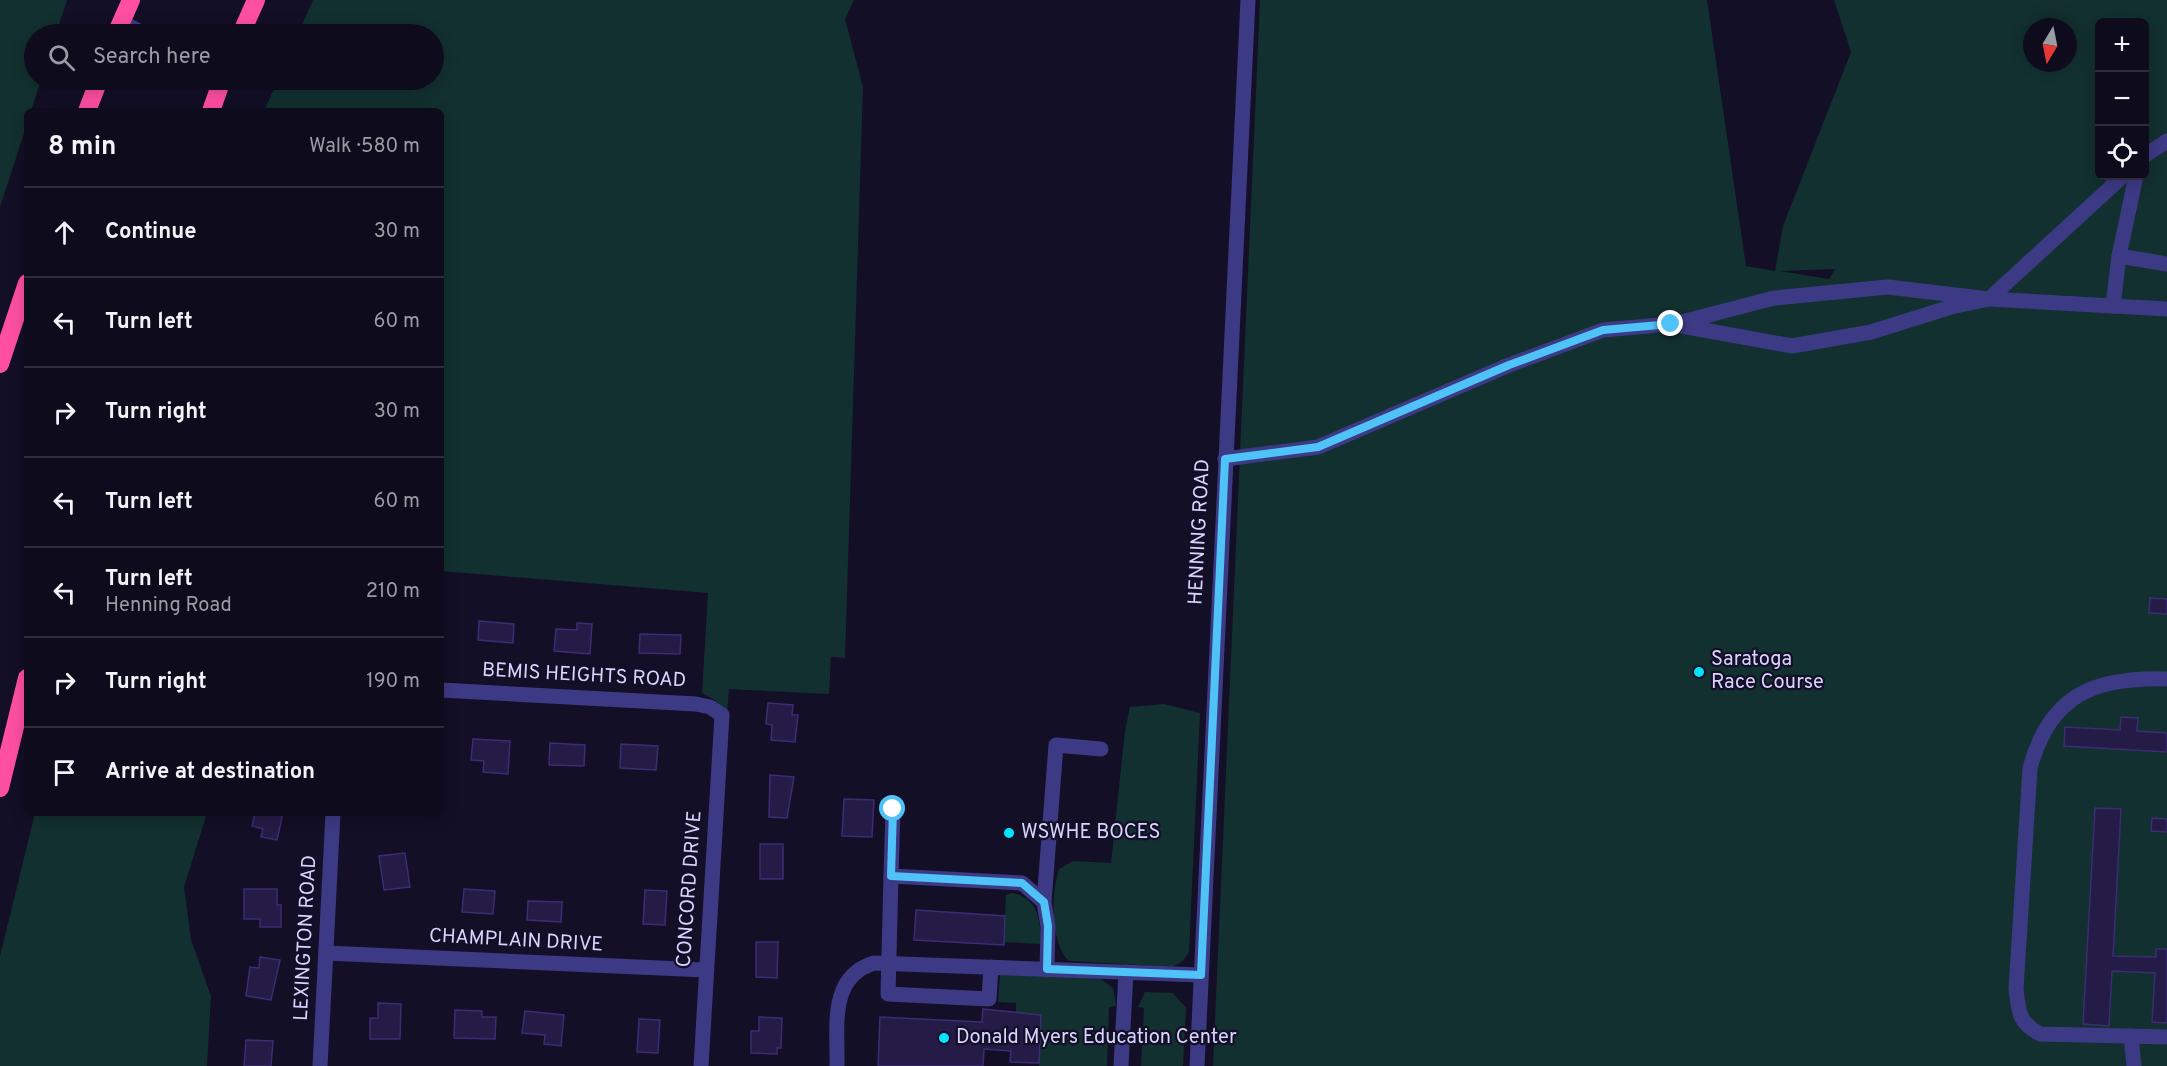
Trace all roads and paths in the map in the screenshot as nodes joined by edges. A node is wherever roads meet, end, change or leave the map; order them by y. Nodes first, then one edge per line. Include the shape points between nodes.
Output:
1 (131, 0) edge
2 (256, 0) edge
3 (1248, 0) edge
4 (121, 24) edge
5 (245, 24) edge
6 (95, 90) edge
7 (218, 90) edge
8 (88, 108) edge
9 (211, 108) edge
10 (2167, 141) edge
11 (2149, 153) edge
12 (2119, 180) edge
13 (2135, 180) edge
14 (2119, 256) junction
15 (2167, 264) edge
16 (24, 292) edge
17 (1989, 299) junction
18 (2113, 306) junction
19 (2167, 309) edge
20 (1671, 324) junction
21 (0, 364) edge
22 (1225, 459) junction
23 (2167, 679) edge
24 (24, 690) edge
25 (444, 690) edge
26 (722, 715) joint
27 (1101, 749) dead end
28 (0, 788) edge
29 (893, 809) dead end
30 (333, 816) edge
31 (891, 876) junction
32 (1044, 902) junction
33 (326, 953) junction
34 (889, 963) junction
35 (991, 967) junction
36 (1047, 969) junction
37 (705, 970) junction
38 (1126, 972) junction
39 (1201, 975) junction
40 (2131, 1036) junction
41 (2167, 1037) edge
42 (320, 1066) edge
43 (701, 1066) edge
44 (837, 1066) edge
45 (1121, 1066) edge
46 (1197, 1066) edge
47 (2134, 1066) edge

1 - 4 highway
2 - 5 highway
3 - 22 street, HENNING ROAD
6 - 8 highway
7 - 9 highway
10 - 11 street
12 - 17 street
13 - 14 street
14 - 15 street
14 - 18 street
16 - 21 highway
17 - 18 street
17 - 20 street via 1888,287 1774,298
17 - 20 street via 1871,332 1792,346
18 - 19 street
20 - 22 street via 1603,330 1509,365 1318,447
22 - 39 street, HENNING ROAD
23 - 40 street via 2110,682 2083,692 2052,716 2038,738 2030,768 2016,989 2019,1013 2025,1026 2040,1034
24 - 28 highway
25 - 26 street, BEMIS HEIGHTS ROAD via 696,704
26 - 37 street, CONCORD DRIVE
27 - 32 street via 1056,746
29 - 31 street
30 - 33 street, LEXINGTON ROAD
31 - 32 street via 1022,883
31 - 34 street
32 - 36 street
33 - 37 street, CHAMPLAIN DRIVE
33 - 42 street, LEXINGTON ROAD
34 - 35 street
34 - 35 street via 888,994 989,999
34 - 44 street via 865,966 844,985 839,1002
35 - 36 street
36 - 38 street
37 - 43 street, CONCORD DRIVE
38 - 39 street
38 - 45 street
39 - 46 street, HENNING ROAD
40 - 41 street
40 - 47 street

